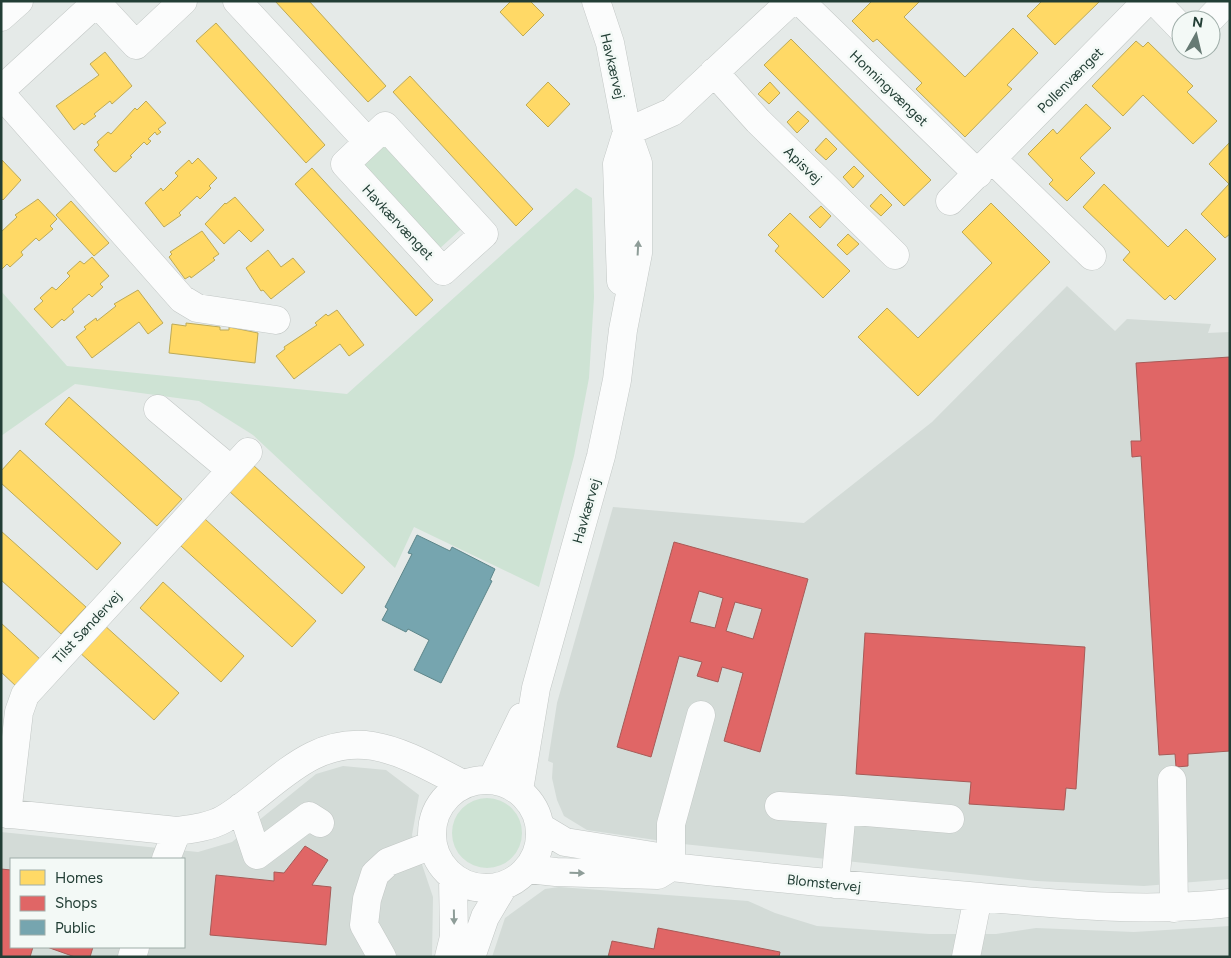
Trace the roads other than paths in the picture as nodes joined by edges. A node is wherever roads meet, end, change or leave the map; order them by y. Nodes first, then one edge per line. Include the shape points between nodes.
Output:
1 (19, 1) edge
2 (183, 1) edge
3 (237, 1) edge
4 (596, 1) edge
5 (791, 1) edge
6 (800, 1) edge
7 (1147, 1) edge
8 (1155, 1) edge
9 (1228, 1) edge
10 (98, 2) edge
11 (1219, 10) edge
12 (1, 17) edge
13 (1171, 18) edge
14 (714, 72) junction
15 (1, 92) edge
16 (627, 132) junction
17 (368, 142) junction
18 (985, 166) junction
19 (950, 201) dead end
20 (895, 255) dead end
21 (1092, 256) dead end
22 (276, 320) dead end
23 (158, 410) dead end
24 (536, 688) junction
25 (701, 715) dead end
26 (404, 756) junction
27 (492, 779) junction
28 (1172, 780) dead end
29 (464, 784) junction
30 (519, 790) junction
31 (441, 802) junction
32 (779, 806) dead end
33 (241, 807) junction
34 (842, 810) junction
35 (4, 814) edge
36 (950, 819) dead end
37 (320, 823) dead end
38 (540, 828) junction
39 (176, 831) junction
40 (432, 844) junction
41 (166, 858) edge
42 (671, 867) junction
43 (528, 869) junction
44 (453, 877) junction
45 (835, 884) junction
46 (504, 885) junction
47 (978, 897) junction
48 (1230, 903) edge
49 (1174, 908) junction
50 (382, 957) edge
51 (449, 957) edge
52 (472, 957) edge
53 (966, 957) edge

1 - 12 street
2 - 10 street via 136,45
3 - 17 street
4 - 16 street, Havkærvej via 610,43
5 - 14 street
6 - 18 street, Honningvænget
7 - 18 street, Pollenvænget
8 - 13 street
9 - 11 street
10 - 15 street
14 - 16 street via 672,112
14 - 20 street, Apisvej via 758,121
15 - 22 street via 182,299 197,308
16 - 24 street, Havkærvej via 638,163 638,253 601,456
17 - 17 street, Havkærvænget via 386,126 484,234 443,271 345,164
18 - 19 street, Pollenvænget
18 - 21 street
23 - 35 street, Tilst Søndervej via 239,461 25,695
24 - 27 street, Havkærvej
24 - 30 street, Havkærvej
25 - 42 street via 671,824
26 - 29 street, Tilst Søndervej
26 - 31 street
26 - 33 street, Tilst Søndervej via 373,746 328,749 290,768
27 - 29 street
27 - 30 street
28 - 49 street
29 - 31 street
30 - 38 street via 533,807
31 - 40 street via 434,815
32 - 34 street
33 - 37 street via 257,855 309,816
33 - 39 street, Tilst Søndervej via 210,825
34 - 36 street
34 - 45 street
35 - 39 street, Tilst Søndervej
38 - 42 street, Blomstervej via 565,842 659,857
38 - 43 street via 536,856
39 - 41 street
40 - 44 street via 444,868
40 - 50 street via 388,862 374,874 364,926
43 -> 42 street, Blomstervej via 658,875
42 - 45 street, Blomstervej
43 - 46 street
44 - 46 street via 478,888
44 -> 51 street via 454,937
45 - 47 street, Blomstervej
46 - 52 street via 485,917
47 - 49 street, Blomstervej via 1046,904
47 - 53 street
48 - 49 street, Blomstervej

